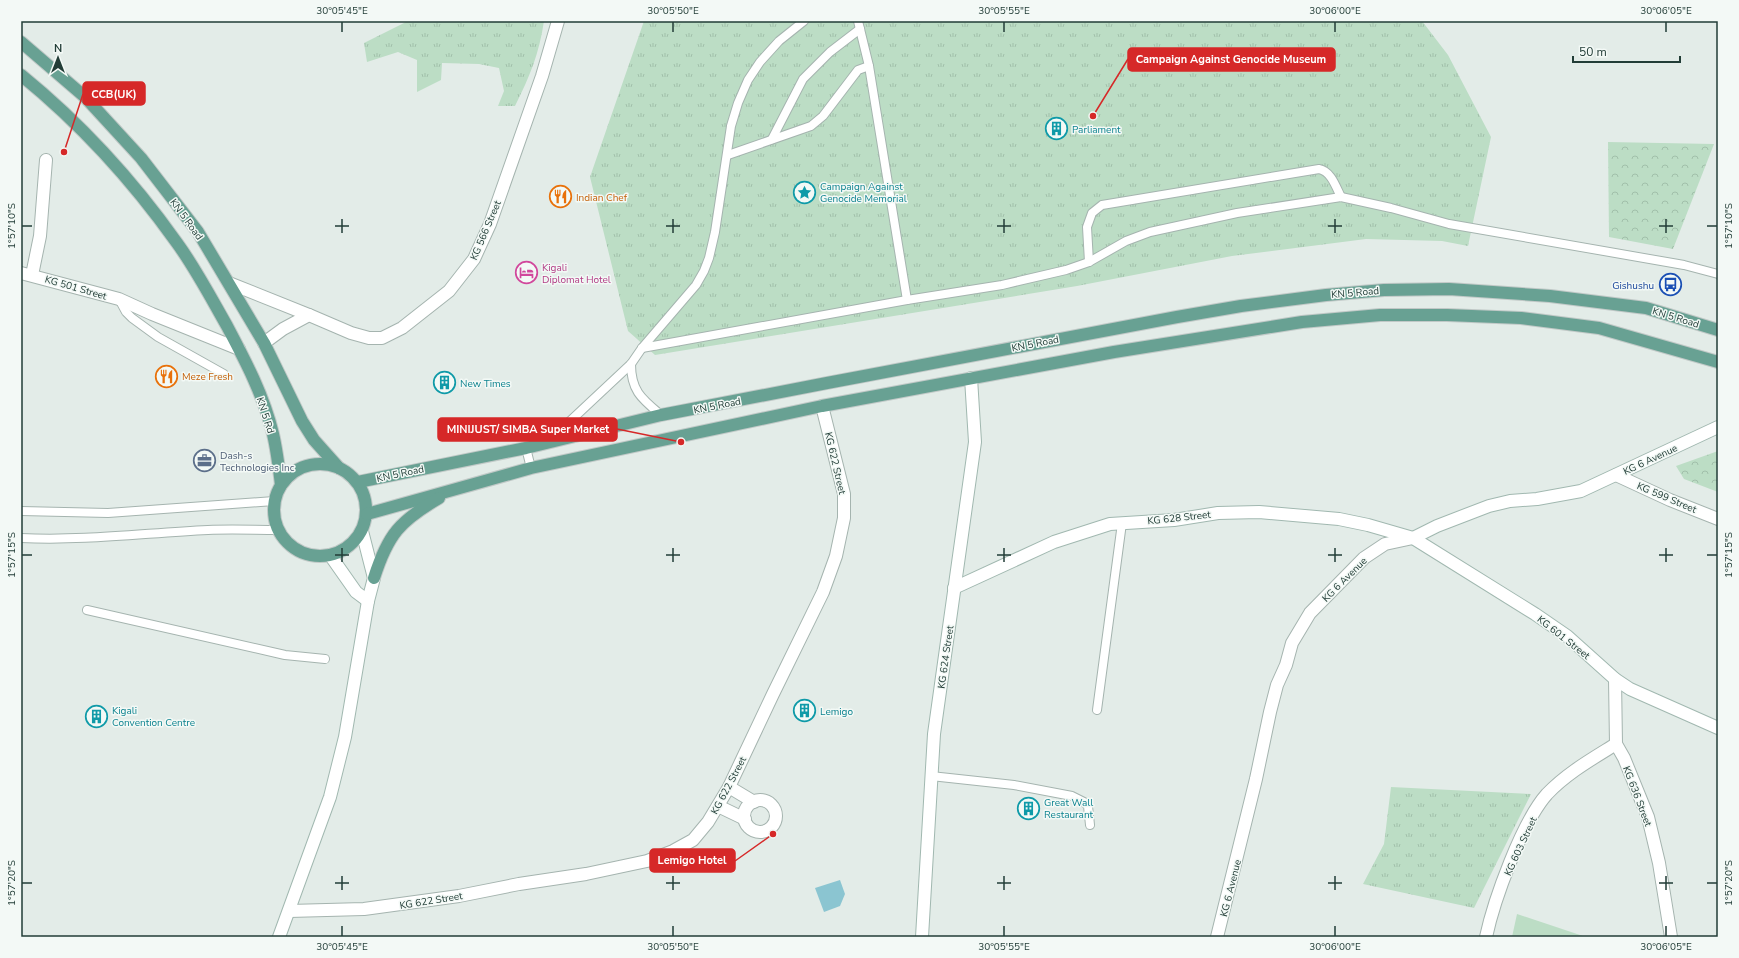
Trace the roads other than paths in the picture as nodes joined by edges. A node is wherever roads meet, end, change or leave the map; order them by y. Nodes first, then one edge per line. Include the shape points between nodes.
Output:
1 (558, 21) edge
2 (804, 21) edge
3 (859, 25) edge
4 (21, 42) edge
5 (869, 66) junction
6 (21, 75) edge
7 (772, 139) junction
8 (728, 155) junction
9 (46, 160) dead end
10 (1341, 198) junction
11 (1089, 262) junction
12 (27, 274) edge
13 (1718, 274) edge
14 (229, 283) junction
15 (119, 299) junction
16 (907, 300) junction
17 (309, 315) junction
18 (1718, 330) edge
19 (264, 343) junction
20 (642, 348) junction
21 (240, 349) junction
22 (1718, 362) edge
23 (631, 364) junction
24 (224, 374) dead end
25 (971, 378) junction
26 (822, 406) junction
27 (662, 415) junction
28 (1718, 427) edge
29 (552, 441) junction
30 (526, 448) junction
31 (339, 468) junction
32 (531, 468) junction
33 (1616, 475) junction
34 (358, 482) junction
35 (281, 485) junction
36 (454, 489) junction
37 (274, 501) junction
38 (21, 511) edge
39 (367, 514) junction
40 (1718, 519) edge
41 (1122, 523) junction
42 (278, 530) junction
43 (362, 531) junction
44 (21, 538) edge
45 (1413, 538) junction
46 (330, 555) junction
47 (374, 578) junction
48 (954, 588) junction
49 (368, 601) junction
50 (87, 610) dead end
51 (325, 659) dead end
52 (1615, 679) junction
53 (1097, 710) dead end
54 (1718, 728) edge
55 (1616, 744) junction
56 (931, 776) junction
57 (729, 787) junction
58 (754, 802) junction
59 (718, 806) junction
60 (745, 819) junction
61 (1090, 825) dead end
62 (289, 911) junction
63 (279, 937) edge
64 (922, 937) edge
65 (1217, 937) edge
66 (1486, 937) edge
67 (1670, 937) edge

1 - 17 street, KG 566 Street via 542,76 490,224 474,259 449,291 402,328 382,338 369,338 351,333
2 - 8 lane via 779,41 748,80 731,126
3 - 5 lane
3 - 7 lane via 803,79
4 - 14 main road, KN 5 Road via 85,97 141,158 198,232
5 - 7 lane via 858,70 823,116 811,126
5 - 16 lane
6 - 21 main road via 119,169 177,243
7 - 8 lane
8 - 20 lane via 715,232 704,271 696,285
9 - 12 street via 40,236
10 - 11 lane via 1237,213 1150,232 1126,241
10 - 11 lane via 1330,177 1319,169 1102,205 1092,213 1087,227
10 - 13 lane via 1449,224 1684,265
11 - 16 lane via 1002,285
12 - 15 street, KG 501 Street
14 - 17 street, KG 566 Street
14 - 19 main road, KN 5 Road
15 - 21 street, KG 501 Street
15 - 24 lane via 132,318 158,337
16 - 20 lane
17 - 19 street
18 - 27 main road, KN 5 Road via 1646,308 1550,296 1449,289 1384,290 1326,295 1198,313
19 - 31 main road, KN 5 Road via 302,422
20 - 23 lane
21 - 35 main road, KN 5 Rd via 273,433
22 - 25 main road via 1599,328 1521,318 1380,315 1302,322
23 - 27 lane via 631,377 635,389 641,398
23 - 29 lane
25 - 26 main road
25 - 48 street, KG 624 Street via 975,442
26 - 32 main road
26 - 57 street, KG 622 Street via 844,494 841,535 823,592
27 - 29 main road, KN 5 Road
28 - 33 street, KG 6 Avenue
29 - 30 main road, KN 5 Road
30 - 32 lane
30 - 34 main road, KN 5 Road
31 - 34 main road
31 - 35 main road via 323,464 307,466 288,476
32 - 36 main road
33 - 40 street, KG 599 Street
33 - 45 street, KG 6 Avenue via 1581,491 1489,506
34 - 39 main road via 363,492
35 - 37 main road
36 - 39 main road
36 - 47 main road via 415,513 393,534 381,556
37 - 38 lane via 108,513
37 - 42 main road via 273,511
39 - 43 main road
41 - 45 street, KG 628 Street via 1174,520 1218,513 1259,512 1339,519
41 - 48 street, KG 628 Street via 1110,524 1054,542
41 - 53 lane
42 - 44 lane via 208,530 126,537
42 - 46 main road via 284,540 303,553 315,556
43 - 46 main road via 347,548
43 - 47 street
45 - 52 street, KG 601 Street via 1567,636
45 - 65 street, KG 6 Avenue via 1385,544 1364,558 1310,613 1292,643 1270,712
46 - 49 street via 356,592
47 - 49 street
48 - 56 street, KG 624 Street via 934,734
49 - 62 street via 345,737 332,789
50 - 51 lane via 284,654
52 - 54 street, KG 601 Street via 1630,689
52 - 55 street, KG 636 Street
55 - 66 street, KG 603 Street via 1572,771 1546,795 1529,823 1513,858 1499,892
55 - 67 street, KG 636 Street via 1648,817 1659,863
56 - 61 lane via 1014,785 1072,796 1088,806
56 - 64 street, KG 624 Street
57 - 58 street
57 - 59 street, KG 622 Street
58 - 60 street via 746,809
58 - 60 street via 769,803 775,811 776,821 770,829 760,832 750,828
59 - 60 street
59 - 62 street, KG 622 Street via 693,840 647,861 409,904 364,909
62 - 63 street

